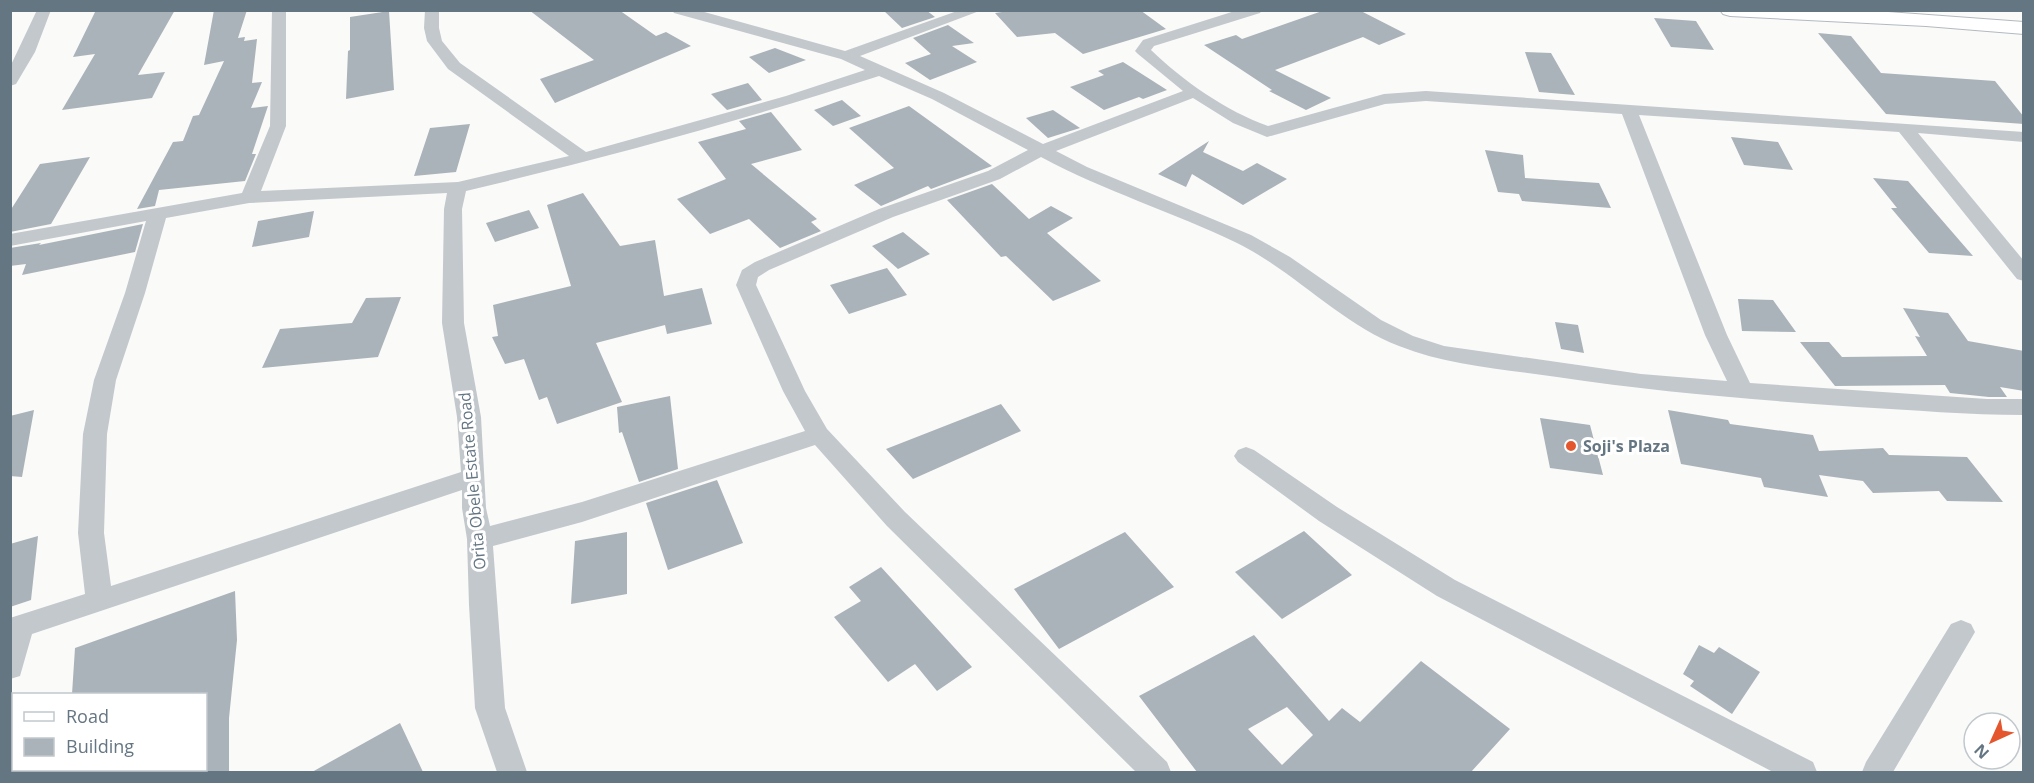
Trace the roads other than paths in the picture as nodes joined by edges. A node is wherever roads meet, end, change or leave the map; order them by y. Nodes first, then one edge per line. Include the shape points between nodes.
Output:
1 (44, 10) edge
2 (279, 10) edge
3 (432, 10) edge
4 (679, 10) edge
5 (975, 10) edge
6 (1255, 10) edge
7 (1730, 10) edge
8 (1831, 13) edge
9 (2024, 28) edge
10 (846, 56) junction
11 (881, 70) junction
12 (10, 81) edge
13 (1195, 92) junction
14 (1629, 110) junction
15 (1904, 127) junction
16 (2024, 137) edge
17 (1040, 151) junction
18 (583, 158) junction
19 (458, 187) junction
20 (249, 197) junction
21 (158, 213) junction
22 (10, 240) edge
23 (2024, 275) edge
24 (1743, 391) junction
25 (2024, 407) edge
26 (819, 435) junction
27 (1246, 456) dead end
28 (474, 477) junction
29 (480, 539) junction
30 (99, 600) junction
31 (15, 629) edge
32 (1961, 632) dead end
33 (10, 667) edge
34 (512, 772) edge
35 (1156, 772) edge
36 (1802, 772) edge
37 (1877, 772) edge

1 - 12 street
2 - 20 street via 278,126
3 - 18 street via 430,30 438,48 454,66
4 - 10 street
5 - 10 street
6 - 13 street via 1148,43 1143,51 1151,60
7 - 8 street
8 - 9 street
10 - 11 street
11 - 17 street
11 - 18 street
13 - 14 street via 1267,132 1402,96
13 - 17 street
14 - 15 street
14 - 24 street via 1716,335
15 - 16 street
15 - 23 street
17 - 24 street via 1244,239 1283,261 1374,326 1405,341 1442,353 1498,363
17 - 26 street via 1009,169 886,213 749,274 746,285 794,391
18 - 19 street
19 - 20 street
19 - 28 street, Orita Obele Estate Road via 453,209 453,323 469,417
20 - 21 street
21 - 22 street
21 - 30 street via 105,380 95,434 92,533
24 - 25 street
26 - 29 street via 582,512
26 - 35 street via 896,519
27 - 36 street via 1328,514 1446,588
28 - 29 street, Orita Obele Estate Road
28 - 30 street
29 - 34 street, Orita Obele Estate Road via 490,708
30 - 31 street
31 - 33 street
32 - 37 street

